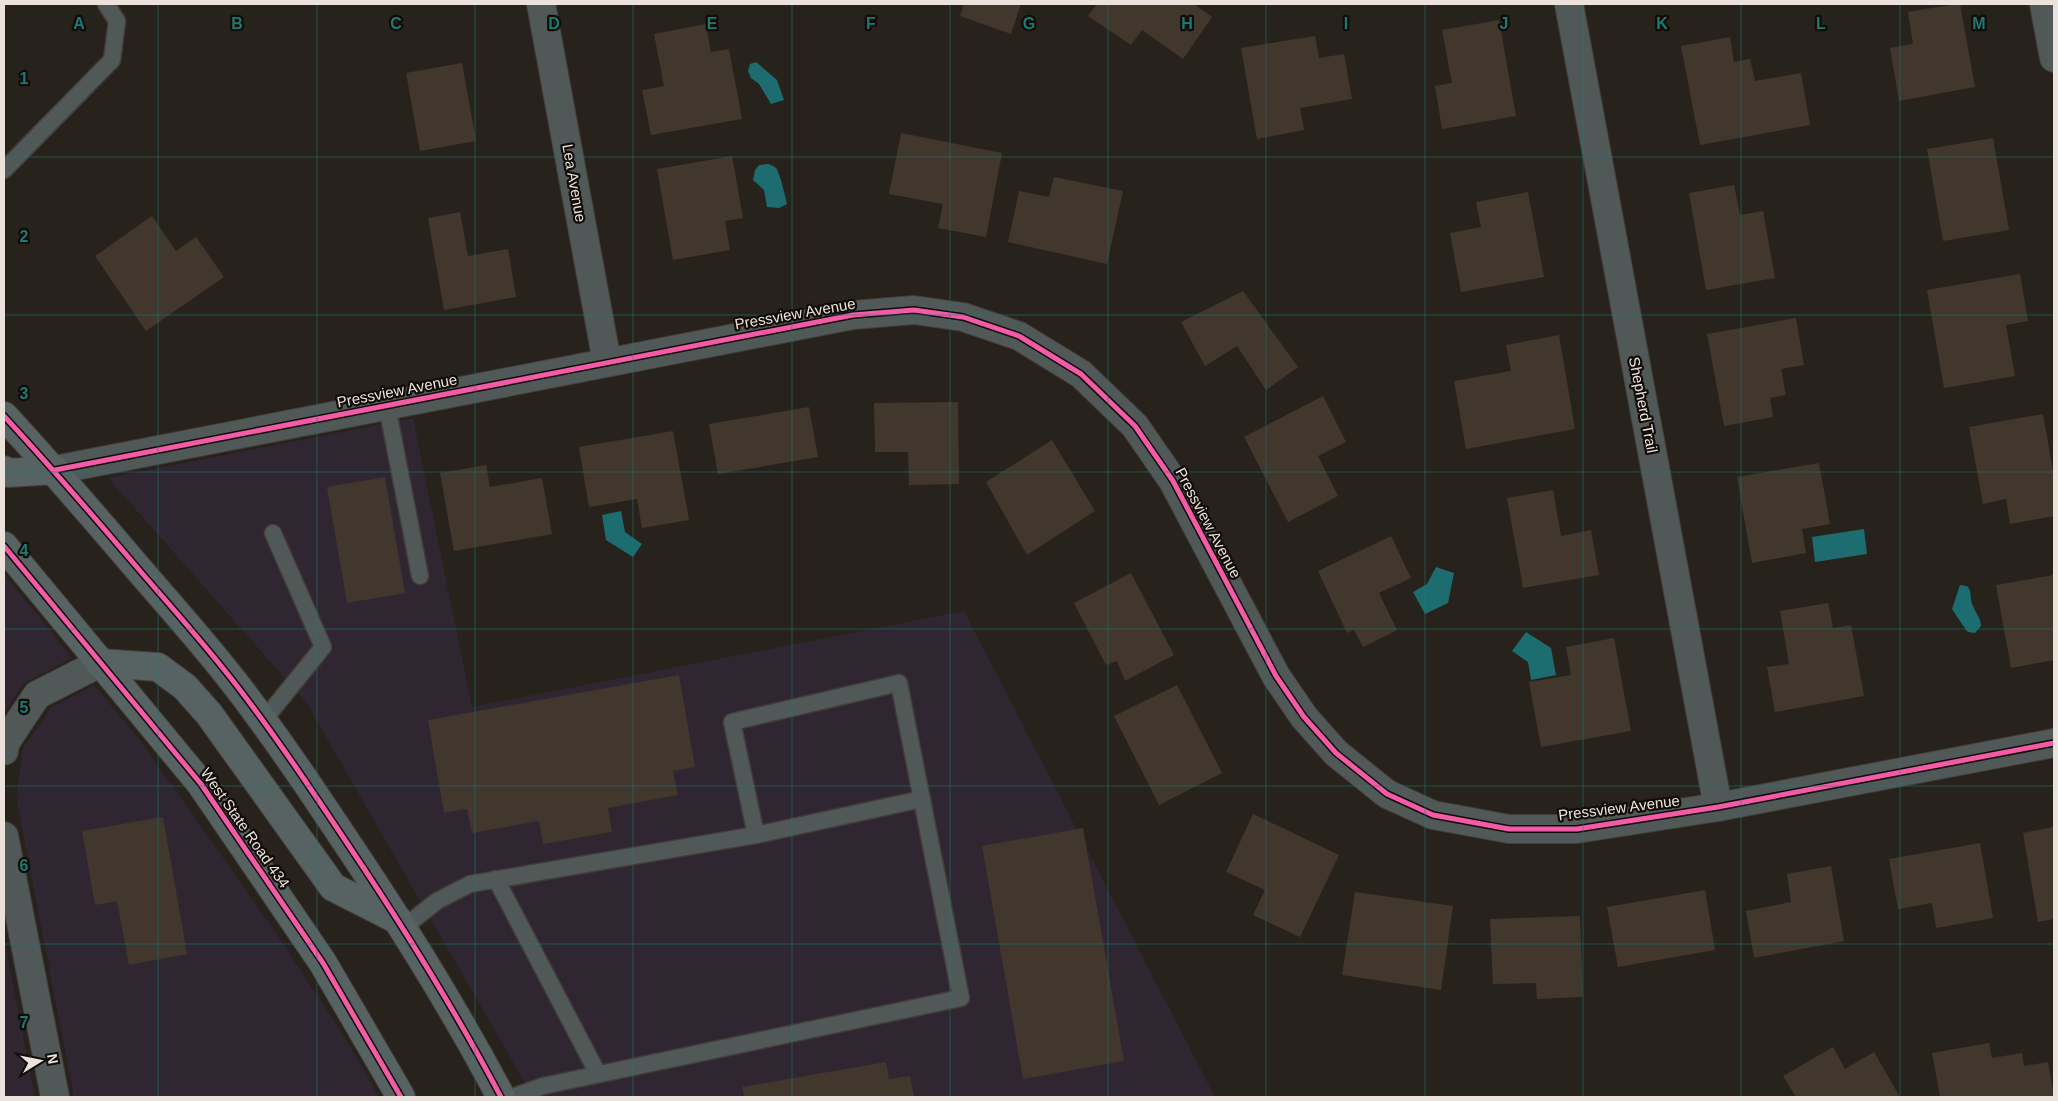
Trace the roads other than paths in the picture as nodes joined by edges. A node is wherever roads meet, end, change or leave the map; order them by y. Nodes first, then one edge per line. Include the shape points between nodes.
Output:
1 (106, 4) edge
2 (541, 4) edge
3 (1569, 4) edge
4 (2044, 4) edge
5 (2054, 58) edge
6 (4, 170) edge
7 (607, 362) junction
8 (387, 406) junction
9 (4, 416) edge
10 (4, 470) edge
11 (55, 470) junction
12 (272, 533) dead end
13 (4, 546) edge
14 (420, 576) dead end
15 (100, 663) junction
16 (264, 722) junction
17 (2054, 743) edge
18 (4, 752) edge
19 (922, 799) junction
20 (1718, 807) junction
21 (756, 835) junction
22 (4, 836) edge
23 (496, 879) junction
24 (401, 924) junction
25 (598, 1074) junction
26 (54, 1097) edge
27 (401, 1097) edge
28 (501, 1097) edge
29 (513, 1097) edge

1 - 6 lane via 117,21 112,60
2 - 7 street, Lea Avenue
3 - 20 street, Shepherd Trail
4 - 5 street
7 - 8 street, Pressview Avenue
7 - 20 street, Pressview Avenue via 853,315 914,310 963,317 1019,336 1081,374 1135,426 1173,481 1281,684 1304,717 1336,753 1387,794 1433,815 1509,829 1577,829
8 - 11 street, Pressview Avenue
8 - 14 lane
9 - 11 main road
10 - 11 main road
11 - 16 main road
12 - 16 lane via 323,647
13 - 15 main road, West State Road 434
15 - 18 street via 37,695 5,743
15 - 24 main road via 158,667 185,687 210,714 333,886
15 - 27 main road, West State Road 434 via 201,784 323,963
16 - 24 main road
17 - 20 street, Pressview Avenue
19 - 21 lane
19 - 21 lane via 899,683 732,722
19 - 25 lane via 961,998
21 - 23 lane
22 - 26 street
23 - 24 lane via 470,884
23 - 25 lane
24 - 28 main road
25 - 29 lane via 543,1086

